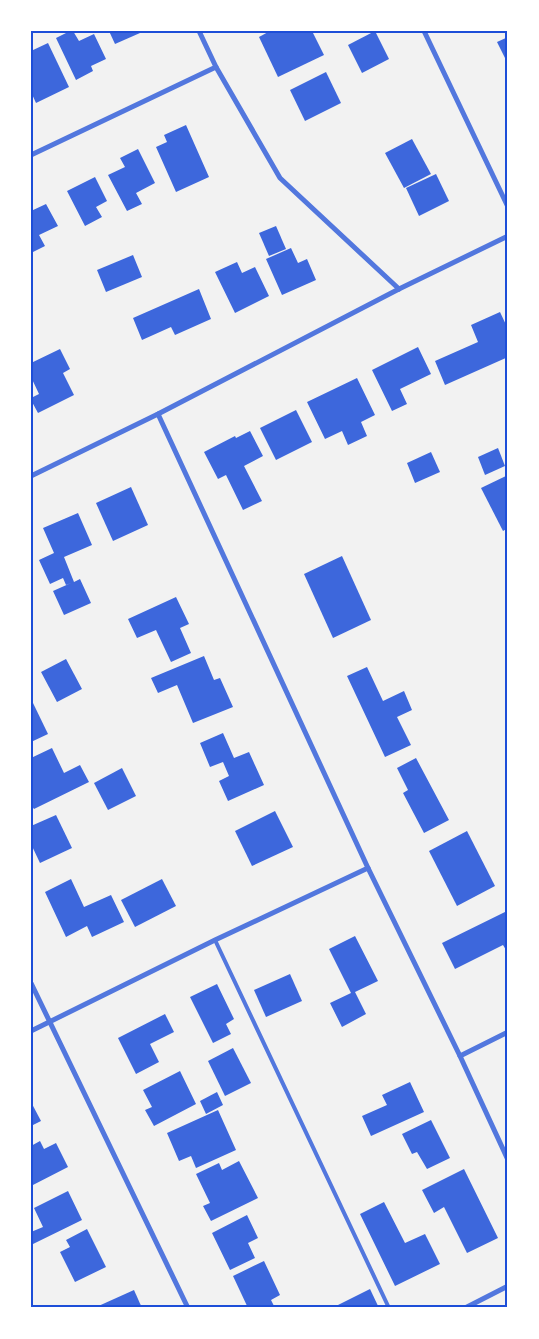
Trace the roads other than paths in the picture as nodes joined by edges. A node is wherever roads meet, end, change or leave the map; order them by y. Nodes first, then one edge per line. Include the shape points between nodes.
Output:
1 (199, 31) edge
2 (424, 31) edge
3 (216, 67) junction
4 (31, 155) edge
5 (508, 207) edge
6 (508, 236) edge
7 (399, 290) junction
8 (158, 414) junction
9 (31, 476) edge
10 (368, 868) junction
11 (215, 940) junction
12 (31, 983) edge
13 (49, 1021) junction
14 (31, 1030) edge
15 (508, 1032) edge
16 (460, 1056) junction
17 (508, 1160) edge
18 (508, 1286) edge
19 (188, 1308) edge
20 (389, 1308) edge
21 (464, 1308) edge

1 - 3 street
2 - 5 street
3 - 4 street
3 - 7 street via 280,178
6 - 7 street
7 - 8 street
8 - 9 street
8 - 10 street
10 - 11 street
10 - 16 street
11 - 13 street
11 - 20 lane
12 - 13 street
13 - 14 street
13 - 19 street
15 - 16 street
16 - 17 street
18 - 21 street

